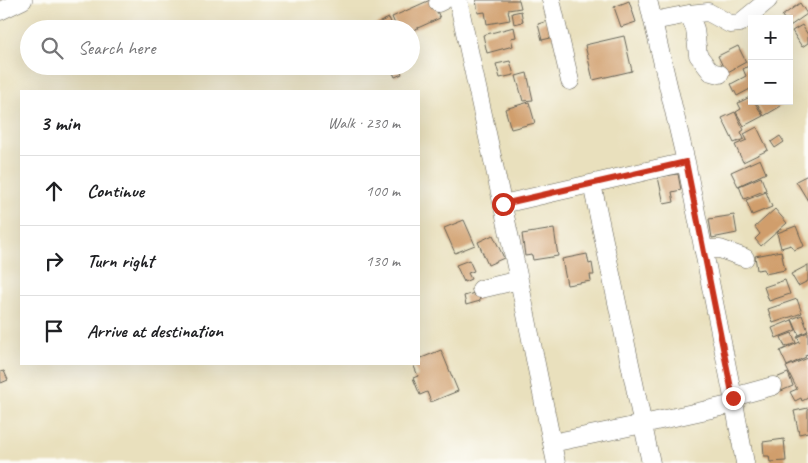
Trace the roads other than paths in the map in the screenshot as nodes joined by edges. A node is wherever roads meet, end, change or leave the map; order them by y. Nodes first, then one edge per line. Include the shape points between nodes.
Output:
1 (23, 0) edge
2 (458, 0) edge
3 (551, 0) edge
4 (648, 0) edge
5 (768, 0) edge
6 (0, 11) edge
7 (688, 14) junction
8 (653, 21) junction
9 (720, 74) dead end
10 (570, 80) dead end
11 (686, 162) junction
12 (592, 184) junction
13 (503, 204) junction
14 (703, 249) junction
15 (746, 258) dead end
16 (519, 280) junction
17 (480, 289) dead end
18 (773, 386) dead end
19 (734, 401) junction
20 (643, 424) junction
21 (552, 443) junction
22 (556, 463) edge
23 (651, 463) edge
24 (745, 463) edge

1 - 6 street
2 - 13 street
3 - 10 street
4 - 8 street
5 - 7 street via 740,23 730,24 708,12
7 - 8 street
7 - 9 street via 695,29 698,55 711,72
8 - 11 street
11 - 12 street
11 - 14 street
12 - 13 street
12 - 20 street
13 - 16 street
14 - 15 street via 720,249
14 - 19 street
16 - 17 street
16 - 21 street
18 - 19 street
19 - 20 street
19 - 24 street
20 - 21 street
20 - 23 street
21 - 22 street

